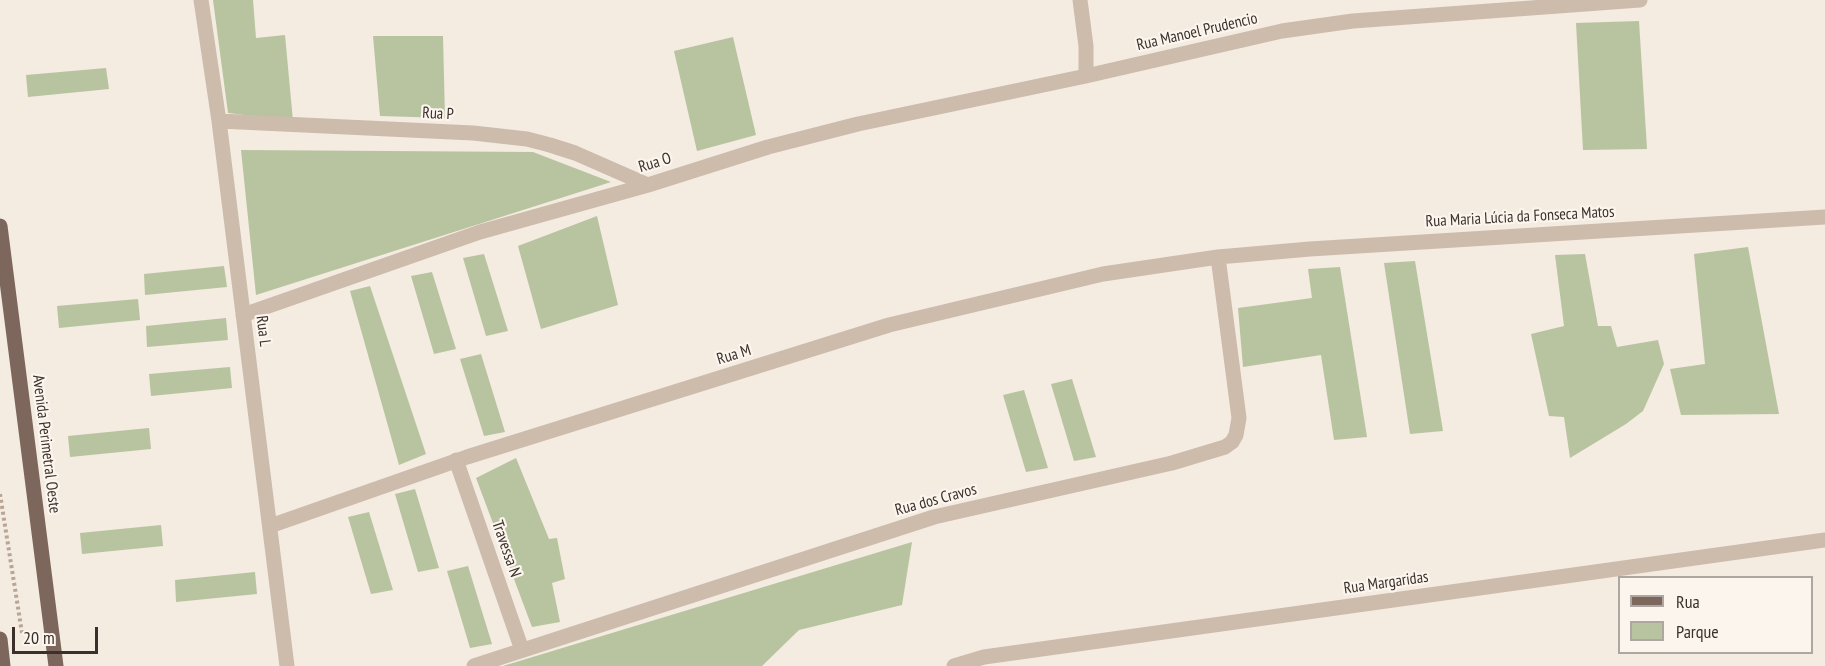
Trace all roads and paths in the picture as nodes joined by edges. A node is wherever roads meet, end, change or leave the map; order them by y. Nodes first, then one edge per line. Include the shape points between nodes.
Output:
1 (201, 0) edge
2 (1080, 0) edge
3 (1640, 0) edge
4 (1086, 76) junction
5 (219, 121) junction
6 (648, 185) junction
7 (1825, 217) edge
8 (0, 226) edge
9 (1218, 257) junction
10 (243, 315) junction
11 (456, 460) junction
12 (0, 494) edge
13 (270, 526) junction
14 (1825, 540) edge
15 (0, 639) edge
16 (24, 643) dead end
17 (522, 650) junction
18 (3, 666) edge
19 (56, 666) edge
20 (287, 666) edge
21 (474, 666) edge
22 (954, 666) edge

1 - 5 street, Rua L
2 - 4 street
3 - 4 street, Rua Manoel Prudencio via 1353,21 1271,34
4 - 6 street, Rua O via 858,124 768,147
5 - 6 street, Rua P via 526,139 574,153
5 - 10 street, Rua L
6 - 10 street, Rua O via 480,232
7 - 9 street, Rua Maria Lúcia da Fonseca Matos via 1366,244
8 - 19 main road, Avenida Perimetral Oeste
9 - 11 street, Rua M via 1103,274 889,325
9 - 17 street, Rua dos Cravos via 1239,418 1236,435 1225,447 1172,463 934,517
10 - 13 street, Rua L
11 - 13 street, Rua M
11 - 17 street, Travessa N
12 - 16 path
13 - 20 street, Rua L
14 - 22 street, Rua Margaridas via 984,657
15 - 18 main road
17 - 21 street, Rua dos Cravos

